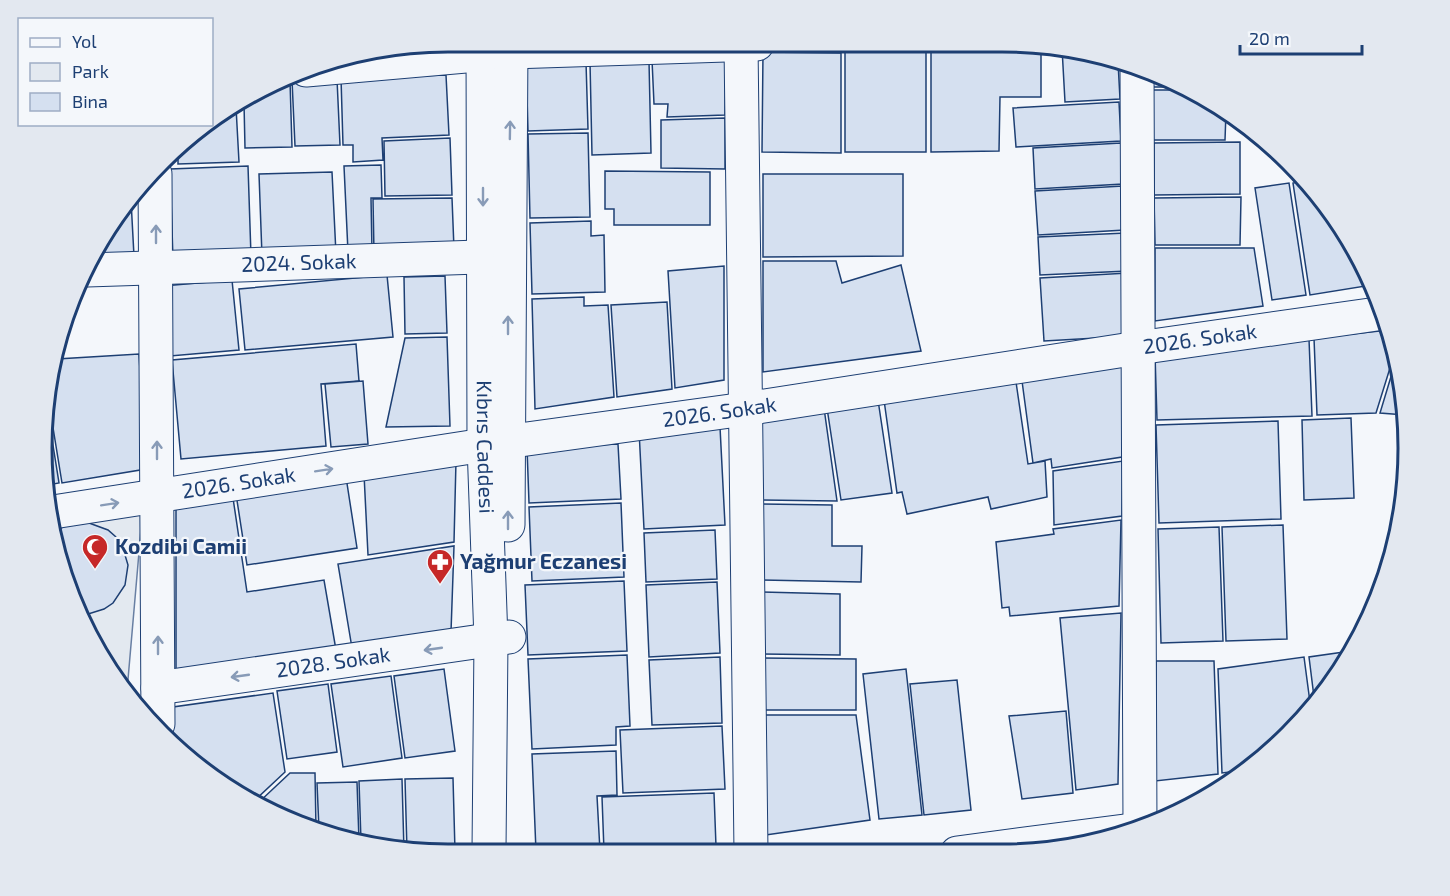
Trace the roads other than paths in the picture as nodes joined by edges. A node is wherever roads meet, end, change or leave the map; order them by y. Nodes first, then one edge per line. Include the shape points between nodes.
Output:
1 (462, 52) edge
2 (497, 52) edge
3 (746, 52) edge
4 (351, 65) edge
5 (1137, 76) edge
6 (155, 182) edge
7 (496, 257) junction
8 (156, 267) junction
9 (95, 270) edge
10 (1374, 314) edge
11 (1138, 348) junction
12 (745, 409) junction
13 (496, 444) junction
14 (157, 496) junction
15 (58, 511) edge
16 (500, 639) junction
17 (158, 688) junction
18 (158, 717) edge
19 (1140, 818) edge
20 (489, 844) edge
21 (508, 844) edge
22 (751, 844) edge

1 - 4 street
2 - 7 street, Kıbrıs Caddesi
3 - 12 street
5 - 11 street
8 -> 6 street
7 - 8 street, 2024. Sokak
7 - 13 street, Kıbrıs Caddesi
8 - 9 street, 2024. Sokak
14 -> 8 street
10 - 11 street, 2026. Sokak
11 - 12 street, 2026. Sokak
11 - 19 street
12 - 13 street, 2026. Sokak
12 - 22 street
14 -> 13 street, 2026. Sokak
13 - 16 street, Kıbrıs Caddesi
15 -> 14 street, 2026. Sokak
17 -> 14 street
16 -> 17 street, 2028. Sokak
16 - 20 street, Kıbrıs Caddesi
16 - 21 street, Kıbrıs Caddesi
17 - 18 street

